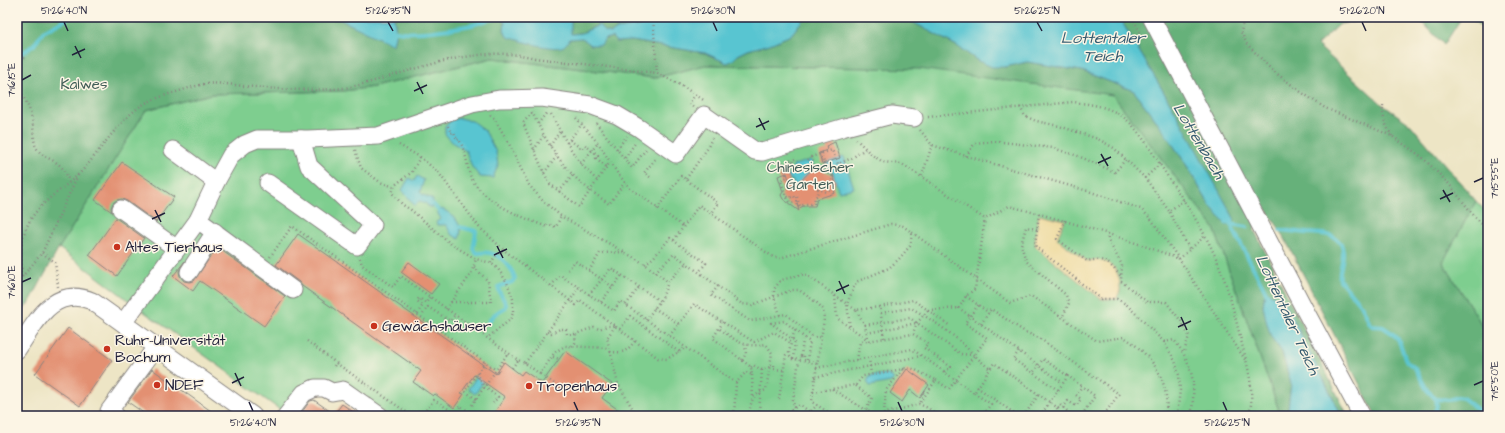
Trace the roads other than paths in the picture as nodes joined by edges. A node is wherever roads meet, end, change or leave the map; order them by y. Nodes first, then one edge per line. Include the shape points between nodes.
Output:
1 (1151, 17) edge
2 (914, 118) road end
3 (301, 139) junction
4 (173, 150) dead end
5 (216, 182) junction
6 (268, 183) dead end
7 (121, 209) dead end
8 (198, 220) junction
9 (215, 232) junction
10 (177, 249) junction
11 (189, 272) dead end
12 (293, 290) dead end
13 (123, 323) junction
14 (156, 347) junction
15 (17, 350) edge
16 (116, 416) edge
17 (253, 416) edge
18 (286, 416) edge
19 (380, 416) edge
20 (1362, 416) edge

1 - 20 street
2 - 3 street via 892,115 762,152 755,151 704,115 676,154 617,115 590,106 525,98 472,104 378,136
3 - 5 street via 257,139 245,144 231,155
3 - 6 street via 309,166 373,225 357,246
4 - 5 street
5 - 8 street
7 - 10 street
8 - 9 street
8 - 10 street
9 - 11 street
9 - 12 street
10 - 13 street
13 - 14 street
13 - 15 street via 92,301 73,296 62,298 48,307
14 - 16 street via 109,411
14 - 17 street
18 - 19 street via 304,393 315,388 324,388 332,392 344,390

